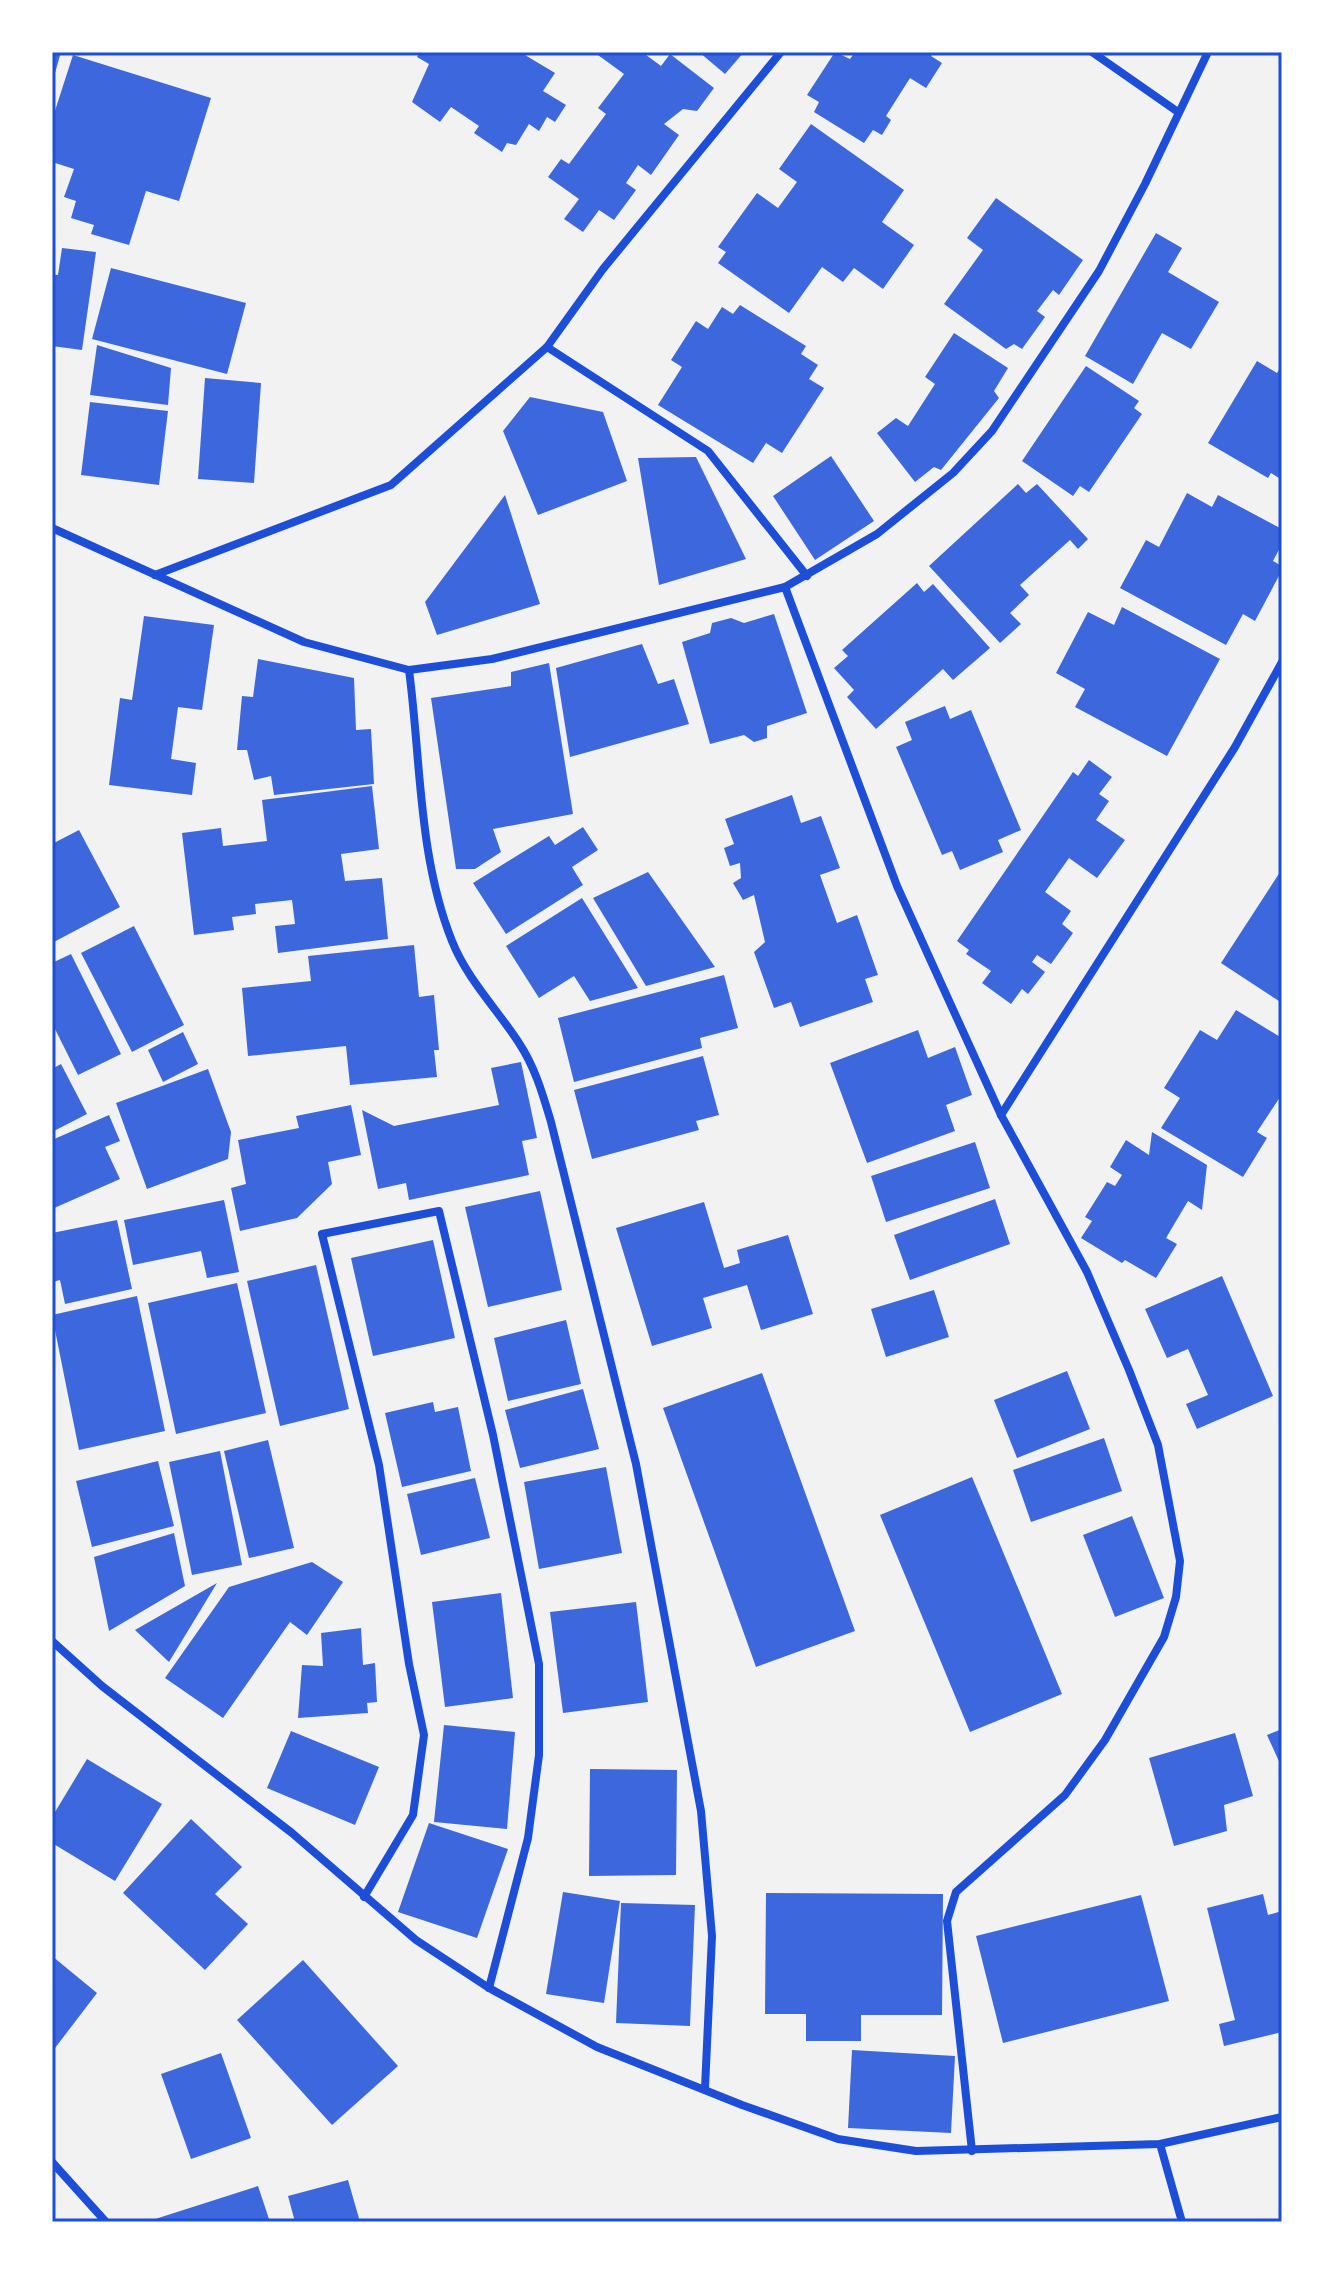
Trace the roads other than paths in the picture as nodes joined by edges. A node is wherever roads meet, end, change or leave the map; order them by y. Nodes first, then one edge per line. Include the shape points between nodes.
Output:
1 (781, 52) edge
2 (1092, 52) edge
3 (1208, 52) edge
4 (1178, 112) junction
5 (547, 347) junction
6 (52, 528) edge
7 (155, 575) junction
8 (807, 576) junction
9 (785, 587) junction
10 (1282, 662) edge
11 (409, 670) junction
12 (1001, 1115) junction
13 (52, 1641) edge
14 (364, 1897) junction
15 (489, 1988) junction
16 (705, 2088) junction
17 (1282, 2117) edge
18 (1160, 2144) junction
19 (972, 2151) junction
20 (52, 2162) edge
21 (106, 2222) edge
22 (1182, 2222) edge

1 - 5 street via 603,269
2 - 4 street
3 - 4 street
4 - 8 street via 1099,271 992,431 953,473 903,513
5 - 7 street via 391,485
5 - 8 street via 708,451
6 - 7 street
7 - 11 street via 304,642
8 - 9 street
9 - 11 street via 506,656
9 - 12 street via 897,886
10 - 12 street via 1235,747
11 - 16 street via 428,852 441,907 465,967 536,1073 636,1464 701,1811 712,1936
12 - 19 street via 1081,1259 1129,1370 1158,1445 1180,1561 1164,1637 1105,1740 1065,1795 956,1892 947,1921
13 - 14 street
14 - 15 street via 416,1940
14 - 15 street via 413,1815 424,1735 379,1465 322,1234 439,1211 493,1435 539,1664 539,1755 528,1838
15 - 16 street via 597,2047
16 - 19 street via 838,2139 916,2151
17 - 18 street
18 - 19 street
18 - 22 street
20 - 21 street

